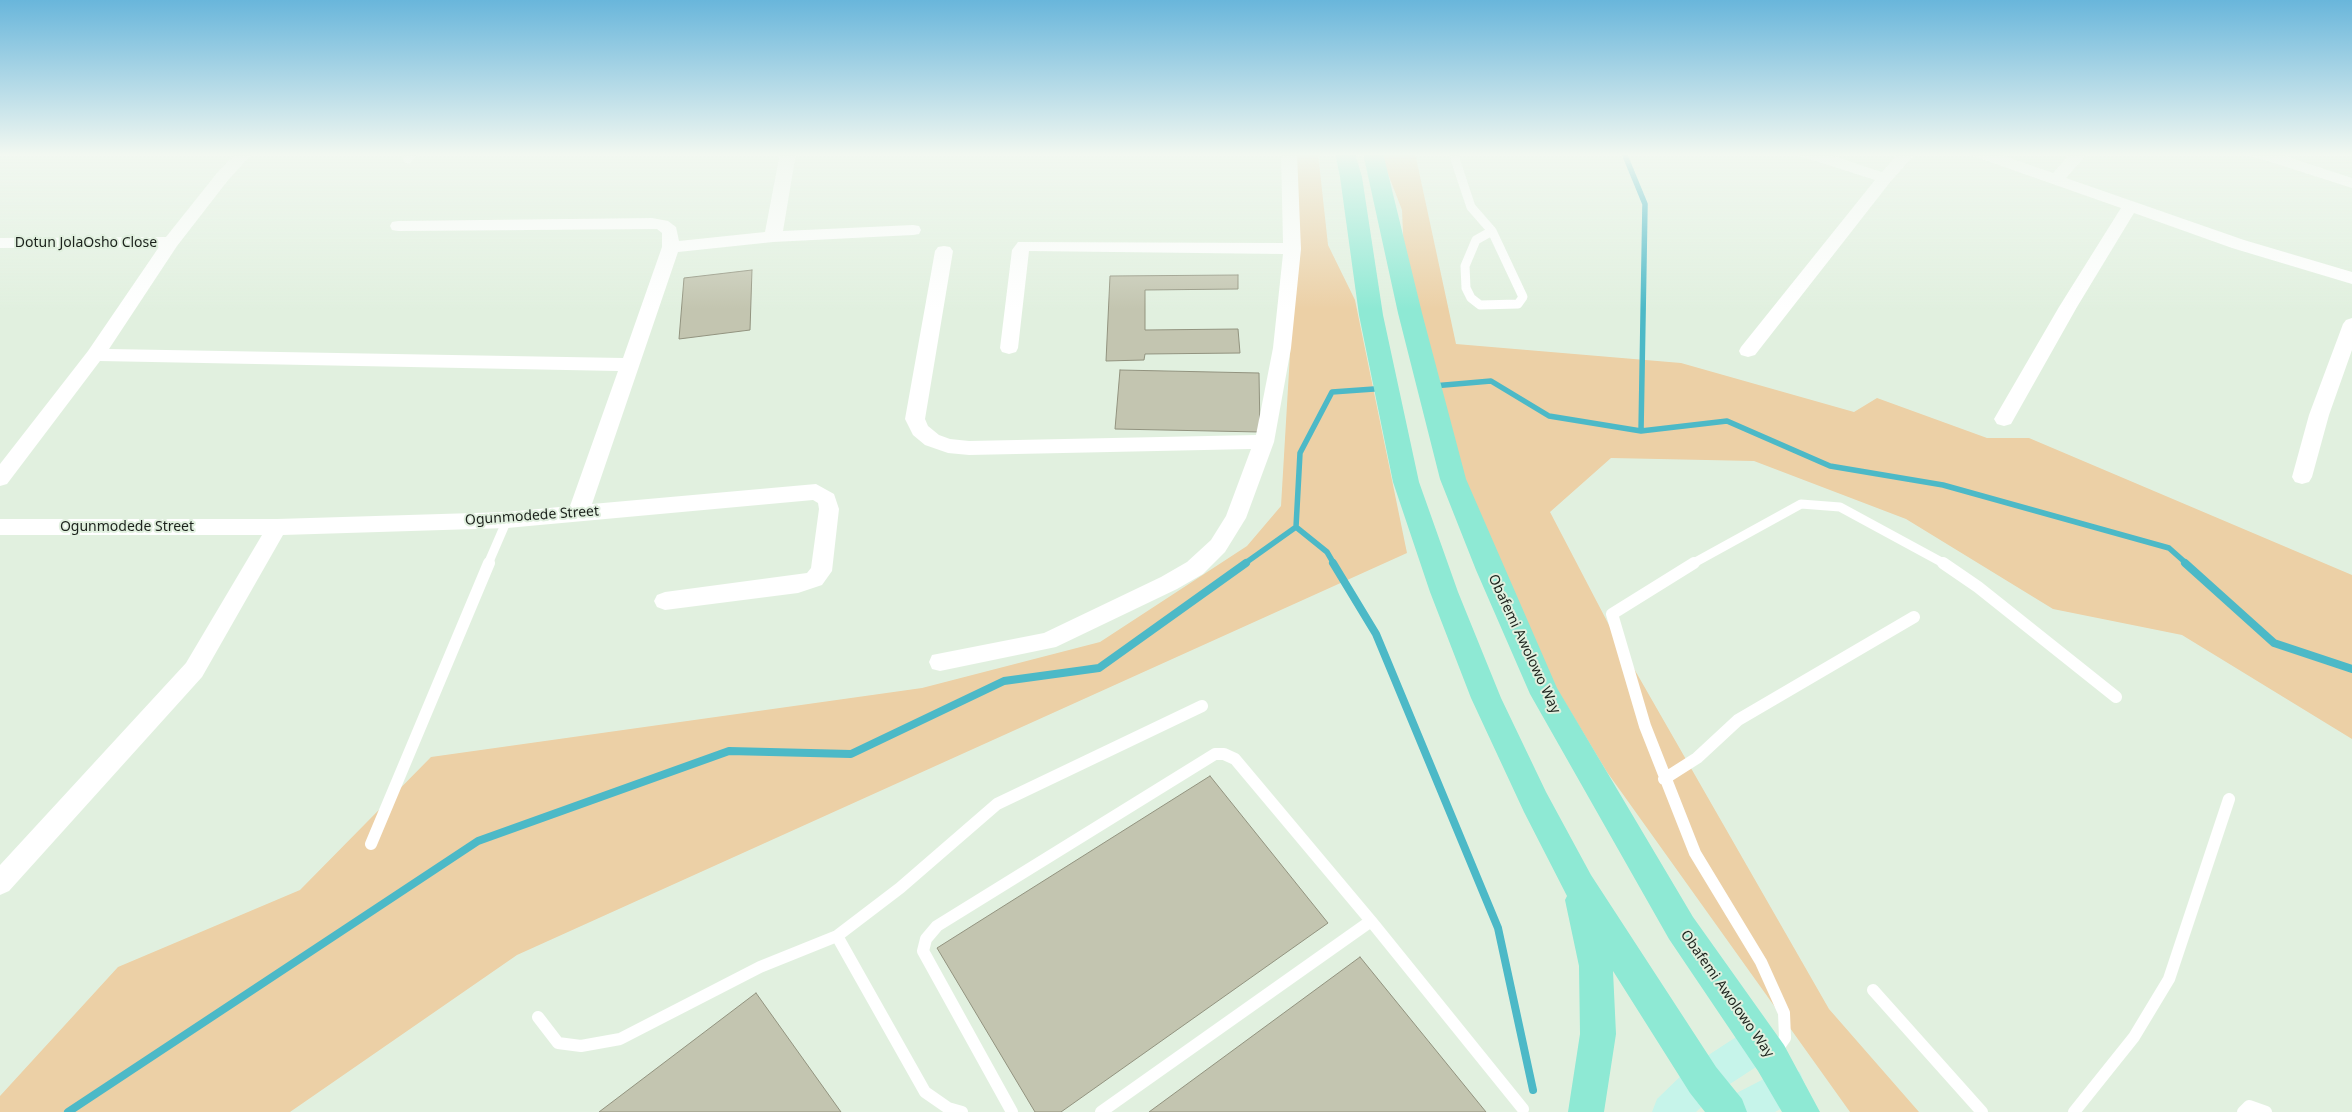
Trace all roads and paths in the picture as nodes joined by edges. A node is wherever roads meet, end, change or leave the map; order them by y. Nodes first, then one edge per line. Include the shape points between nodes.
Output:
1 (200, 205) edge
2 (779, 205) edge
3 (1291, 205) edge
4 (1355, 205) edge
5 (1384, 205) edge
6 (1386, 205) edge
7 (1470, 205) edge
8 (1864, 205) edge
9 (2124, 205) edge
10 (2130, 207) junction
11 (1387, 216) junction
12 (398, 226) dead end
13 (913, 230) dead end
14 (1492, 231) junction
15 (773, 237) junction
16 (171, 242) junction
17 (0, 243) edge
18 (671, 247) junction
19 (1292, 249) junction
20 (944, 251) dead end
21 (2352, 278) edge
22 (2352, 324) edge
23 (1009, 348) dead end
24 (1748, 351) dead end
25 (95, 354) junction
26 (631, 365) junction
27 (2004, 419) dead end
28 (1264, 442) junction
29 (2302, 477) dead end
30 (0, 479) edge
31 (578, 514) junction
32 (507, 520) junction
33 (0, 527) edge
34 (277, 527) junction
35 (665, 601) dead end
36 (1914, 617) dead end
37 (940, 662) dead end
38 (2116, 697) dead end
39 (1202, 706) dead end
40 (1664, 779) junction
41 (2229, 798) dead end
42 (371, 844) dead end
43 (0, 883) edge
44 (1579, 886) junction
45 (1371, 921) junction
46 (837, 936) junction
47 (1873, 990) dead end
48 (538, 1017) dead end
49 (1780, 1074) edge
50 (1703, 1080) junction
51 (1523, 1109) dead end
52 (962, 1112) edge
53 (1012, 1112) edge
54 (1101, 1112) edge
55 (1586, 1112) edge
56 (1670, 1112) edge
57 (1729, 1112) edge
58 (1738, 1112) edge
59 (1982, 1112) edge
60 (2074, 1112) edge
61 (2243, 1112) edge
62 (2266, 1112) edge

1 - 16 street
2 - 15 street
3 - 19 street
4 - 44 main road via 1371,315 1406,482 1444,592 1486,698
5 - 11 main road, Obafemi Awolowo Way
6 - 11 main road
7 - 14 lane
8 - 24 street
9 - 10 street
10 - 21 street
10 - 27 street
11 - 49 main road, Obafemi Awolowo Way via 1453,479 1545,694 1681,928
12 - 18 street via 652,223 670,231
13 - 15 street
14 - 14 lane via 1476,240 1465,266 1466,288 1480,305 1518,304 1523,297
15 - 18 street
16 - 17 street, Dotun JolaOsho Close
16 - 25 street
18 - 26 street
19 - 23 street via 1028,245 1021,250
19 - 28 street via 1282,348
20 - 28 street via 914,419 920,430 932,440 948,446 970,448
22 - 29 street via 2319,415
25 - 26 street
25 - 30 street
26 - 31 street
28 - 37 street via 1236,518 1218,546 1195,568 1169,584 1048,641
31 - 32 street, Ogunmodede Street
31 - 35 street, Ogunmodede Street via 782,494 816,492 827,499 830,509 821,571 814,579 798,584
32 - 34 street, Ogunmodede Street
32 - 42 lane
33 - 34 street, Ogunmodede Street
34 - 43 street via 194,670
36 - 40 lane via 1738,720 1697,758
38 - 40 lane via 1978,587 1932,556 1840,507 1801,504 1681,570 1612,614
39 - 46 lane via 996,804 900,888
40 - 49 lane via 1695,853 1761,962 1784,1013 1785,1038
41 - 60 lane via 2170,979 2134,1036
44 - 50 main road
44 - 55 main road via 1596,976 1598,1040
45 - 51 lane
45 - 53 lane via 1235,759 1215,754 937,926 926,939 923,951
45 - 54 lane
46 - 48 lane via 760,967 620,1039 581,1046 558,1043
46 - 52 lane via 925,1092 948,1108
47 - 59 lane
49 - 50 main road
49 - 58 main road
50 - 56 main road
50 - 57 main road
61 - 62 lane via 2249,1106

